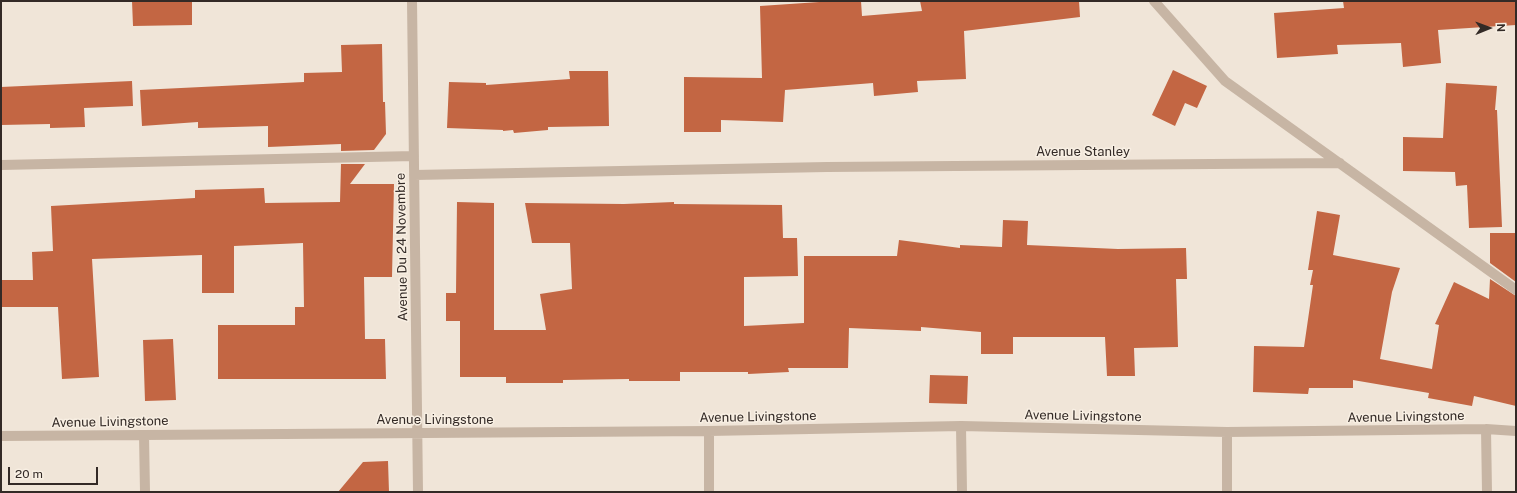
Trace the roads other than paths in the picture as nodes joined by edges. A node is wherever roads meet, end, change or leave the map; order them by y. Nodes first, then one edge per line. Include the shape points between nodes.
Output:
1 (412, 1) edge
2 (1154, 1) edge
3 (414, 156) junction
4 (1340, 164) junction
5 (1, 165) edge
6 (414, 175) junction
7 (1516, 290) edge
8 (961, 426) junction
9 (1486, 429) junction
10 (709, 431) junction
11 (1516, 431) edge
12 (1227, 432) junction
13 (418, 433) junction
14 (144, 435) junction
15 (1, 436) edge
16 (145, 492) edge
17 (418, 492) edge
18 (709, 492) edge
19 (962, 492) edge
20 (1227, 492) edge
21 (1487, 492) edge

1 - 3 street, Avenue Du 24 Novembre
2 - 4 street via 1225,81
3 - 5 street
3 - 6 street, Avenue Du 24 Novembre
4 - 6 street, Avenue Stanley via 827,166
4 - 7 street
6 - 13 street, Avenue Du 24 Novembre
8 - 10 street, Avenue Livingstone
8 - 12 street, Avenue Livingstone
8 - 19 street
9 - 11 street, Avenue Livingstone
9 - 12 street, Avenue Livingstone
9 - 21 street
10 - 13 street, Avenue Livingstone
10 - 18 street
12 - 20 street
13 - 14 street, Avenue Livingstone
13 - 17 street, Avenue Du 24 Novembre
14 - 15 street, Avenue Livingstone
14 - 16 street

